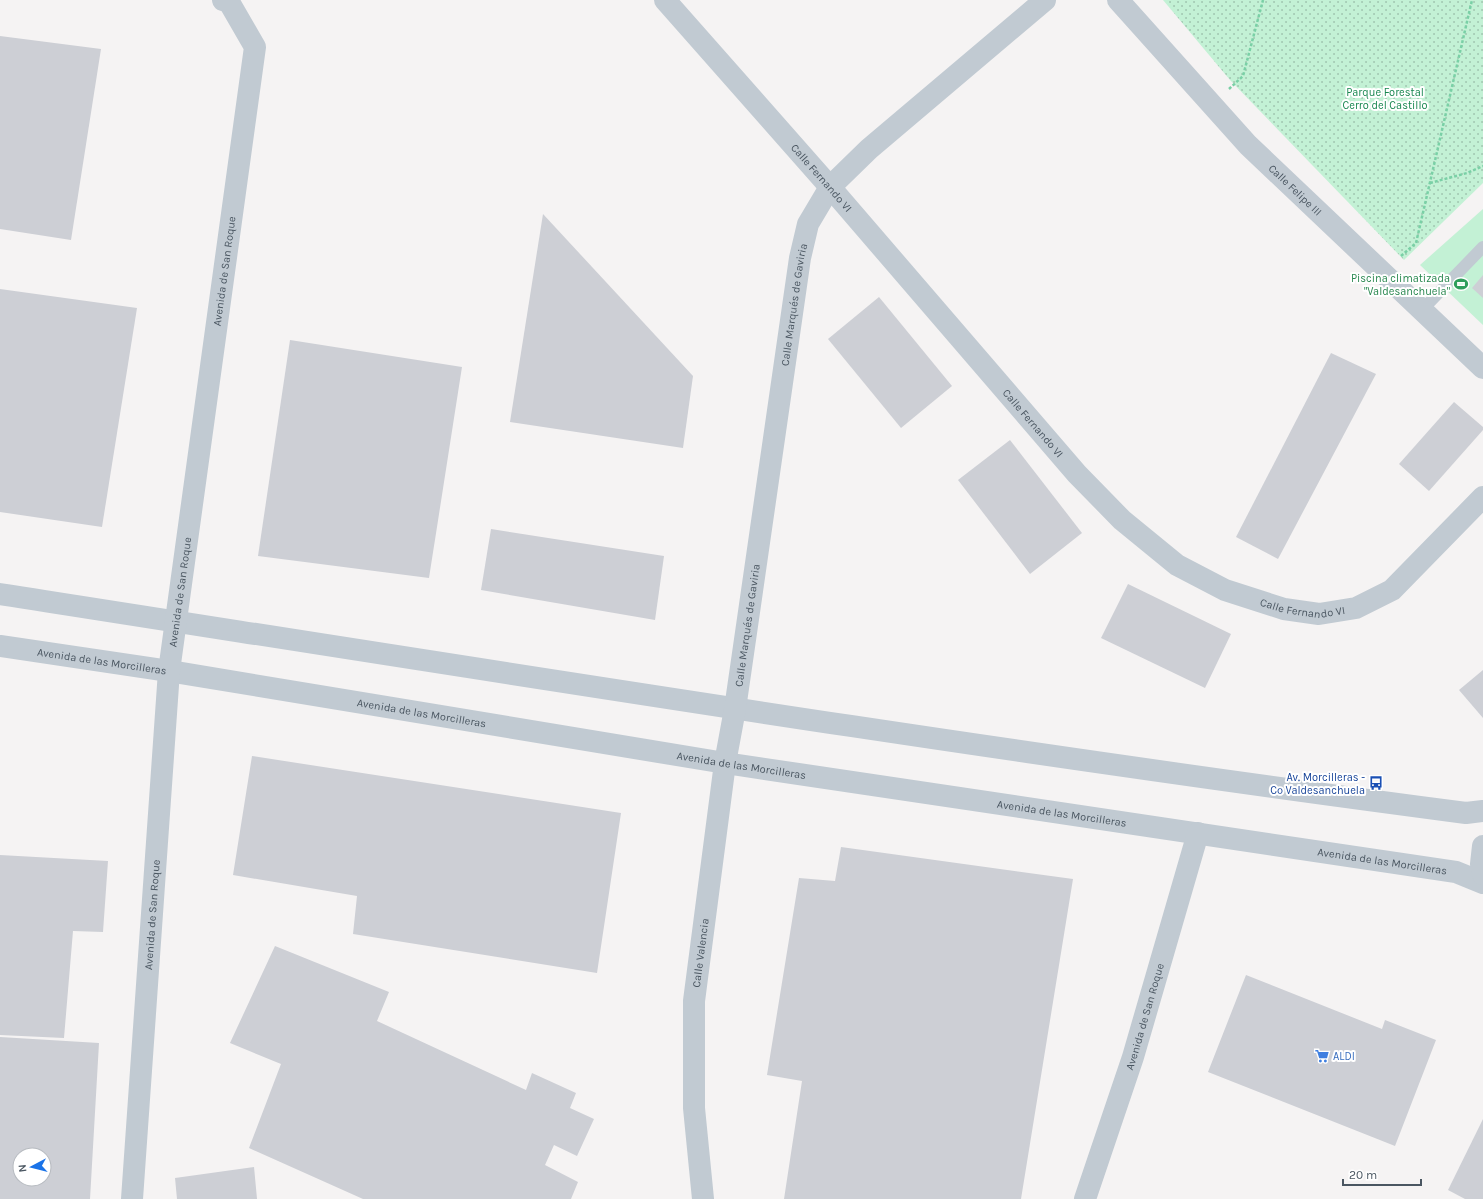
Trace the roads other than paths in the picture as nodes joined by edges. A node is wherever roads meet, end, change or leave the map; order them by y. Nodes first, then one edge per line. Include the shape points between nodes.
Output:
1 (223, 0) edge
2 (665, 0) edge
3 (1045, 0) edge
4 (1118, 0) edge
5 (830, 187) junction
6 (1483, 247) edge
7 (1421, 311) junction
8 (1483, 368) edge
9 (1483, 497) edge
10 (0, 594) edge
11 (175, 621) junction
12 (0, 646) edge
13 (169, 671) junction
14 (735, 709) junction
15 (725, 763) junction
16 (1483, 812) edge
17 (1198, 833) junction
18 (1483, 846) edge
19 (1483, 874) edge
20 (1483, 883) edge
21 (132, 1199) edge
22 (703, 1199) edge
23 (1085, 1199) edge

1 - 11 street, Avenida de San Roque via 229,2 255,47
2 - 5 street, Calle Fernando VI
3 - 5 street, Calle Marqués de Gaviria via 869,149
4 - 7 street, Calle Felipe III via 1248,145
5 - 9 street, Calle Fernando VI via 1077,474 1122,520 1177,565 1225,590 1284,609 1319,614 1356,608 1392,590
5 - 14 street, Calle Marqués de Gaviria via 808,224 800,258
6 - 7 lane
7 - 8 street, Calle Felipe III
10 - 11 street
11 - 13 street, Avenida de San Roque
11 - 14 street
12 - 13 street, Avenida de las Morcilleras
13 - 15 street, Avenida de las Morcilleras
13 - 21 street, Avenida de San Roque
14 - 15 street, Calle Valencia
14 - 16 street via 1203,779 1466,813
15 - 17 street, Avenida de las Morcilleras
15 - 22 street, Calle Valencia via 694,1002 694,1108
17 - 20 street, Avenida de las Morcilleras via 1456,872
17 - 23 street, Avenida de San Roque via 1133,1057
18 - 19 street

